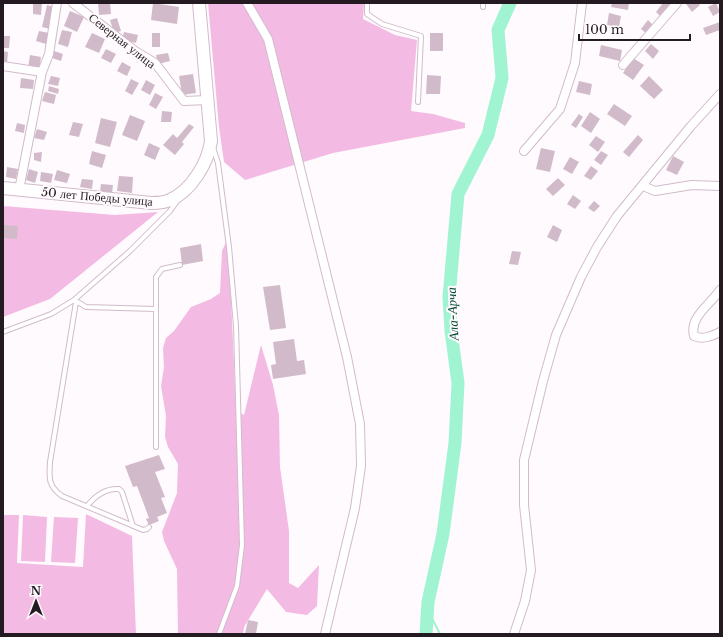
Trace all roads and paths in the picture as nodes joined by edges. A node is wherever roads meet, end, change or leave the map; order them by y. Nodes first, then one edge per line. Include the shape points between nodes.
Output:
1 (57, 3) edge
2 (73, 3) edge
3 (199, 3) edge
4 (247, 3) edge
5 (367, 3) edge
6 (582, 3) edge
7 (677, 3) edge
8 (3, 66) edge
9 (623, 66) dead end
10 (42, 72) junction
11 (720, 94) edge
12 (208, 100) junction
13 (418, 102) dead end
14 (211, 141) junction
15 (524, 151) dead end
16 (642, 186) junction
17 (720, 186) edge
18 (186, 187) junction
19 (3, 188) edge
20 (19, 190) junction
21 (180, 265) dead end
22 (720, 290) edge
23 (75, 301) junction
24 (156, 309) junction
25 (3, 332) edge
26 (720, 332) edge
27 (156, 447) dead end
28 (87, 506) junction
29 (133, 526) junction
30 (149, 527) dead end
31 (219, 634) edge
32 (324, 634) edge
33 (514, 634) edge

1 - 10 street via 49,54
2 - 12 street, Северная улица via 135,52 154,63 184,101
3 - 12 main road, 50 лет Победы улица
4 - 32 street via 268,39 345,350 360,424 360,466 355,508
5 - 13 lane via 367,14 382,24 421,36
6 - 15 street via 575,63 560,109
7 - 9 street
8 - 10 street
10 - 20 street
11 - 16 street
12 - 14 main road, 50 лет Победы улица
14 - 18 main road, 50 лет Победы улица via 207,160
14 - 31 lane via 218,163 235,318 242,545 237,586
16 - 17 street via 655,191 692,185
16 - 33 street via 617,216 597,247 567,307 551,353 524,460 524,505 531,570
18 - 20 main road, 50 лет Победы улица via 169,200 151,203
18 - 23 lane via 170,211
19 - 20 main road, 50 лет Победы улица
21 - 24 lane via 162,269 157,273
22 - 26 street via 699,314 692,330 698,338
23 - 24 lane via 86,307
23 - 25 lane via 51,314
23 - 28 lane via 50,462 50,478 54,490
24 - 27 lane
28 - 29 lane
28 - 29 lane via 100,493 118,489 122,492
29 - 30 lane via 143,530

